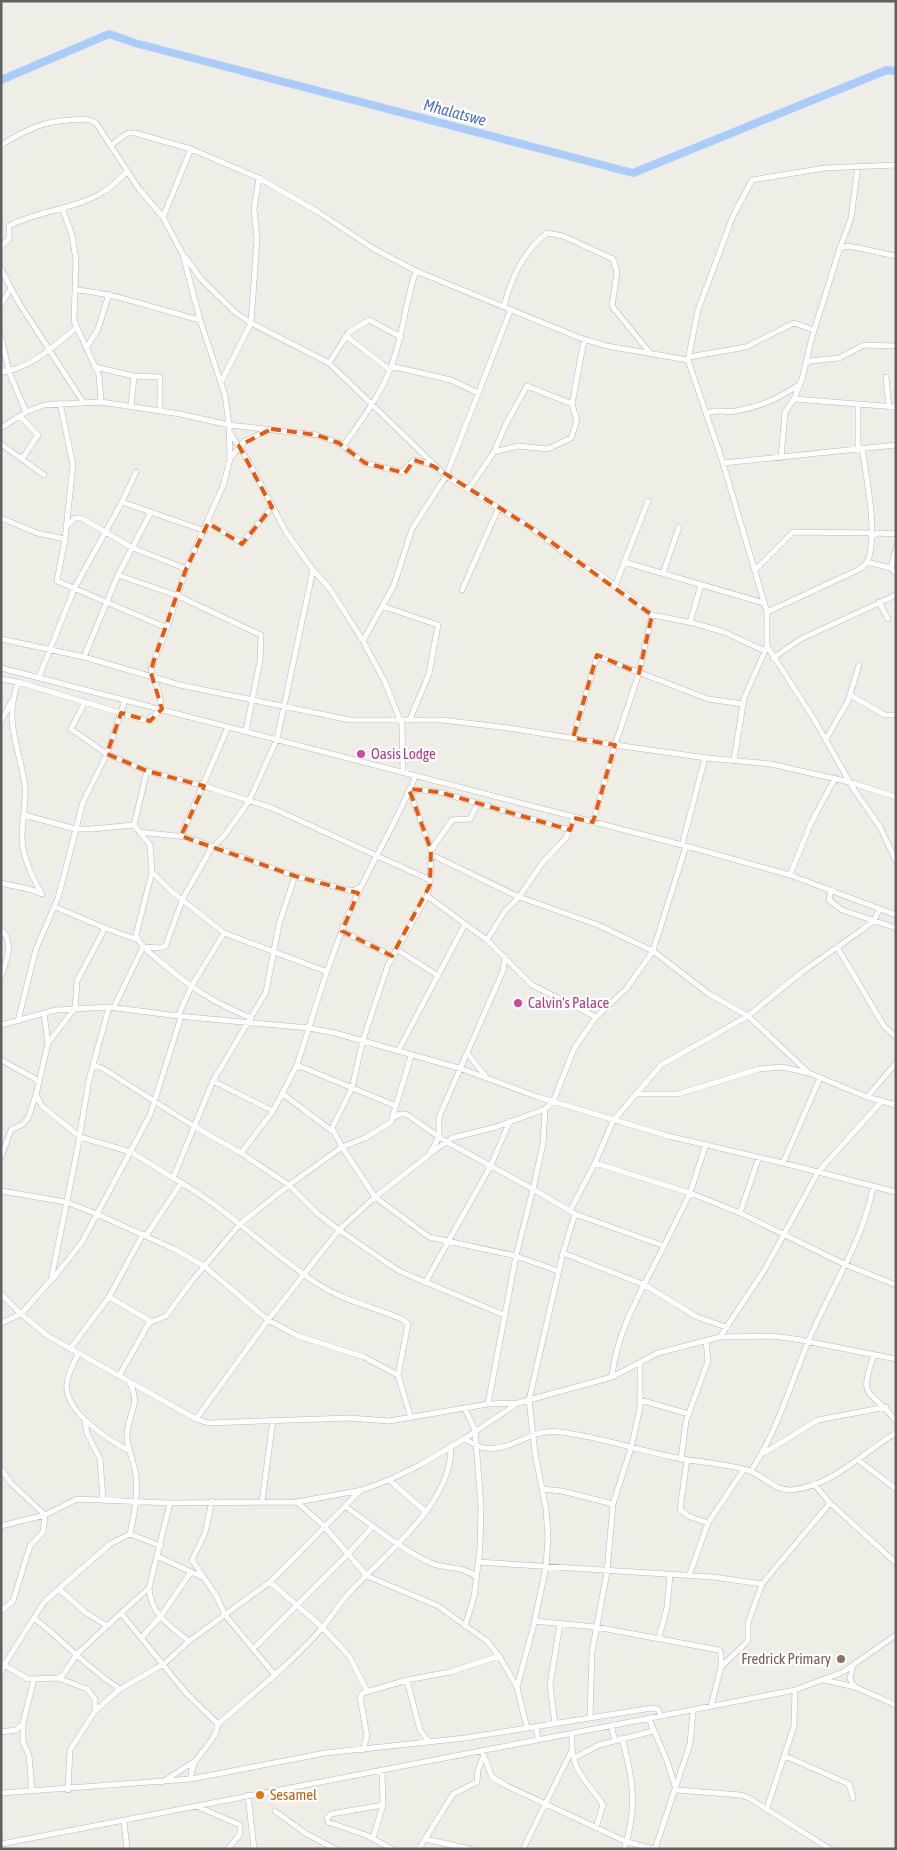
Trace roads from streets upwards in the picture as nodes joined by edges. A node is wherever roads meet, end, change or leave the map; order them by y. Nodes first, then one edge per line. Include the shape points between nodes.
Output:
1 (1, 145) edge
2 (111, 145) junction
3 (191, 149) junction
4 (896, 164) edge
5 (858, 166) junction
6 (127, 172) junction
7 (259, 178) junction
8 (62, 208) junction
9 (164, 217) junction
10 (1, 246) edge
11 (840, 248) junction
12 (184, 255) junction
13 (896, 256) edge
14 (1, 270) edge
15 (416, 271) junction
16 (11, 288) junction
17 (76, 290) junction
18 (109, 294) junction
19 (1, 305) edge
20 (504, 306) junction
21 (512, 309) junction
22 (200, 320) junction
23 (251, 323) junction
24 (76, 328) junction
25 (814, 330) junction
26 (346, 336) junction
27 (1, 337) edge
28 (400, 337) junction
29 (584, 340) junction
30 (896, 346) edge
31 (87, 347) junction
32 (48, 350) junction
33 (650, 353) junction
34 (689, 358) junction
35 (329, 363) junction
36 (806, 364) junction
37 (95, 367) junction
38 (391, 368) junction
39 (1, 372) edge
40 (8, 372) junction
41 (134, 376) junction
42 (886, 378) dead end
43 (221, 382) junction
44 (800, 384) junction
45 (478, 393) junction
46 (794, 399) junction
47 (83, 402) junction
48 (101, 402) junction
49 (60, 403) junction
50 (373, 404) junction
51 (572, 404) junction
52 (858, 406) junction
53 (131, 407) junction
54 (889, 407) junction
55 (896, 407) edge
56 (160, 411) junction
57 (26, 412) junction
58 (706, 414) junction
59 (20, 416) junction
60 (229, 425) junction
61 (1, 428) edge
62 (271, 429) junction
63 (230, 432) junction
64 (896, 445) edge
65 (239, 446) junction
66 (343, 446) junction
67 (2, 447) edge
68 (860, 448) junction
69 (494, 452) junction
70 (781, 458) junction
71 (230, 459) junction
72 (22, 460) junction
73 (723, 463) junction
74 (433, 466) junction
75 (136, 472) dead end
76 (44, 475) dead end
77 (446, 476) junction
78 (468, 490) junction
79 (648, 501) dead end
80 (122, 502) junction
81 (272, 507) junction
82 (498, 510) junction
83 (151, 512) junction
84 (1, 518) edge
85 (208, 523) junction
86 (66, 527) junction
87 (679, 527) dead end
88 (204, 531) junction
89 (106, 532) junction
90 (871, 535) junction
91 (895, 535) edge
92 (65, 539) junction
93 (133, 548) junction
94 (896, 548) edge
95 (624, 562) junction
96 (867, 562) junction
97 (891, 568) junction
98 (186, 569) junction
99 (313, 570) junction
100 (755, 570) junction
101 (663, 573) junction
102 (896, 574) edge
103 (118, 575) junction
104 (701, 584) junction
105 (615, 586) junction
106 (74, 587) junction
107 (462, 590) dead end
108 (896, 595) edge
109 (178, 596) junction
110 (109, 602) junction
111 (879, 602) junction
112 (764, 604) junction
113 (382, 606) junction
114 (767, 612) junction
115 (652, 615) junction
116 (888, 619) dead end
117 (690, 622) junction
118 (167, 628) junction
119 (1, 639) edge
120 (363, 641) junction
121 (766, 649) junction
122 (49, 650) junction
123 (84, 657) junction
124 (773, 658) junction
125 (859, 665) dead end
126 (1, 668) edge
127 (639, 673) junction
128 (39, 677) junction
129 (152, 677) junction
130 (1, 679) edge
131 (18, 682) junction
132 (850, 695) junction
133 (12, 699) junction
134 (125, 700) junction
135 (251, 700) junction
136 (85, 702) junction
137 (743, 704) junction
138 (285, 707) junction
139 (162, 709) junction
140 (121, 713) junction
141 (896, 715) edge
142 (410, 719) junction
143 (400, 720) junction
144 (1, 722) edge
145 (228, 727) junction
146 (246, 731) junction
147 (573, 738) junction
148 (826, 739) junction
149 (277, 740) junction
150 (615, 745) junction
151 (107, 754) junction
152 (705, 758) junction
153 (734, 760) junction
154 (147, 771) junction
155 (403, 773) junction
156 (416, 777) junction
157 (835, 778) junction
158 (849, 782) junction
159 (204, 786) junction
160 (412, 787) junction
161 (896, 797) edge
162 (249, 801) junction
163 (477, 805) junction
164 (24, 815) junction
165 (574, 818) junction
166 (593, 822) junction
167 (134, 825) junction
168 (75, 828) junction
169 (570, 830) junction
170 (139, 832) junction
171 (181, 836) junction
172 (214, 846) junction
173 (684, 846) junction
174 (432, 852) junction
175 (378, 855) junction
176 (896, 861) edge
177 (152, 872) junction
178 (295, 876) junction
179 (790, 876) junction
180 (430, 880) junction
181 (1, 883) edge
182 (361, 887) junction
183 (831, 890) junction
184 (427, 896) junction
185 (519, 897) junction
186 (183, 898) junction
187 (55, 908) junction
188 (880, 909) junction
189 (896, 915) edge
190 (872, 921) junction
191 (465, 924) junction
192 (105, 928) junction
193 (896, 928) edge
194 (1, 930) edge
195 (342, 931) junction
196 (224, 932) junction
197 (138, 940) junction
198 (487, 940) junction
199 (143, 947) junction
200 (837, 947) junction
201 (396, 949) junction
202 (653, 951) junction
203 (274, 952) junction
204 (392, 956) junction
205 (4, 957) edge
206 (505, 957) junction
207 (325, 971) junction
208 (437, 976) junction
209 (1, 977) edge
210 (191, 987) junction
211 (112, 1007) junction
212 (75, 1008) junction
213 (44, 1013) junction
214 (748, 1016) junction
215 (180, 1017) junction
216 (596, 1017) junction
217 (18, 1021) junction
218 (250, 1021) junction
219 (1, 1025) edge
220 (309, 1028) junction
221 (896, 1037) edge
222 (362, 1040) junction
223 (48, 1043) junction
224 (398, 1052) junction
225 (467, 1053) junction
226 (411, 1056) junction
227 (1, 1060) edge
228 (896, 1063) edge
229 (297, 1065) junction
230 (93, 1066) junction
231 (462, 1068) junction
232 (809, 1073) junction
233 (488, 1078) junction
234 (820, 1078) junction
235 (40, 1081) junction
236 (213, 1081) junction
237 (352, 1088) junction
238 (283, 1094) junction
239 (635, 1094) junction
240 (36, 1095) junction
241 (867, 1097) junction
242 (156, 1100) junction
243 (882, 1101) junction
244 (553, 1102) junction
245 (896, 1105) edge
246 (42, 1106) junction
247 (396, 1106) junction
248 (545, 1109) junction
249 (31, 1111) junction
250 (273, 1111) junction
251 (394, 1117) junction
252 (510, 1120) junction
253 (613, 1120) junction
254 (195, 1127) junction
255 (332, 1131) junction
256 (80, 1137) junction
257 (439, 1137) junction
258 (445, 1141) junction
259 (706, 1144) junction
260 (342, 1147) junction
261 (131, 1152) junction
262 (241, 1153) junction
263 (429, 1155) junction
264 (1, 1157) edge
265 (759, 1157) junction
266 (595, 1163) junction
267 (783, 1163) junction
268 (490, 1167) junction
269 (818, 1172) junction
270 (173, 1178) junction
271 (181, 1182) junction
272 (288, 1185) junction
273 (873, 1187) junction
274 (533, 1190) junction
275 (1, 1191) edge
276 (896, 1192) edge
277 (690, 1193) junction
278 (375, 1197) junction
279 (66, 1202) junction
280 (572, 1213) junction
281 (740, 1213) junction
282 (97, 1214) junction
283 (240, 1224) junction
284 (339, 1230) junction
285 (144, 1235) junction
286 (784, 1235) junction
287 (448, 1242) junction
288 (664, 1246) junction
289 (563, 1253) junction
290 (516, 1256) junction
291 (844, 1264) junction
292 (204, 1266) junction
293 (558, 1271) junction
294 (303, 1274) junction
295 (51, 1280) junction
296 (426, 1283) junction
297 (645, 1285) junction
298 (896, 1285) edge
299 (1, 1294) edge
300 (110, 1297) junction
301 (21, 1314) junction
302 (504, 1315) junction
303 (268, 1320) junction
304 (152, 1322) junction
305 (1, 1323) edge
306 (726, 1327) junction
307 (720, 1337) junction
308 (706, 1340) junction
309 (809, 1341) junction
310 (70, 1349) junction
311 (78, 1354) junction
312 (874, 1355) junction
313 (896, 1359) edge
314 (640, 1363) junction
315 (398, 1375) junction
316 (119, 1376) junction
317 (612, 1377) junction
318 (130, 1382) junction
319 (529, 1400) junction
320 (640, 1400) junction
321 (518, 1403) junction
322 (488, 1404) junction
323 (886, 1407) junction
324 (465, 1409) junction
325 (689, 1414) junction
326 (411, 1418) junction
327 (196, 1419) junction
328 (273, 1420) junction
329 (896, 1421) edge
330 (85, 1422) junction
331 (475, 1430) junction
332 (896, 1432) edge
333 (532, 1433) junction
334 (464, 1440) junction
335 (474, 1444) junction
336 (451, 1447) junction
337 (631, 1448) junction
338 (130, 1451) junction
339 (763, 1454) junction
340 (681, 1459) junction
341 (687, 1460) junction
342 (858, 1460) junction
343 (1, 1469) edge
344 (744, 1469) junction
345 (751, 1471) junction
346 (389, 1480) junction
347 (814, 1484) junction
348 (896, 1489) edge
349 (362, 1490) junction
350 (542, 1490) junction
351 (103, 1499) junction
352 (137, 1501) junction
353 (212, 1501) junction
354 (170, 1502) junction
355 (262, 1502) junction
356 (297, 1502) junction
357 (613, 1504) junction
358 (830, 1504) junction
359 (346, 1507) junction
360 (425, 1511) junction
361 (45, 1515) junction
362 (708, 1523) junction
363 (1, 1526) edge
364 (324, 1526) junction
365 (374, 1526) junction
366 (130, 1534) junction
367 (398, 1544) junction
368 (161, 1546) junction
369 (348, 1554) junction
370 (158, 1556) junction
371 (478, 1562) junction
372 (896, 1563) edge
373 (546, 1567) junction
374 (191, 1572) junction
375 (607, 1572) junction
376 (366, 1576) junction
377 (475, 1576) junction
378 (670, 1576) junction
379 (689, 1576) junction
380 (203, 1577) junction
381 (270, 1582) junction
382 (762, 1584) junction
383 (149, 1588) junction
384 (60, 1590) junction
385 (296, 1605) junction
386 (1, 1611) edge
387 (121, 1613) junction
388 (225, 1615) junction
389 (160, 1617) junction
390 (35, 1619) junction
391 (534, 1621) junction
392 (560, 1624) junction
393 (107, 1626) junction
394 (465, 1626) junction
395 (596, 1627) junction
396 (323, 1628) junction
397 (896, 1635) edge
398 (142, 1637) junction
399 (660, 1637) junction
400 (189, 1641) junction
401 (253, 1649) junction
402 (76, 1654) junction
403 (500, 1656) junction
404 (3, 1664) edge
405 (164, 1664) junction
406 (853, 1665) junction
407 (722, 1668) junction
408 (1, 1673) edge
409 (275, 1675) junction
410 (58, 1678) junction
411 (34, 1680) junction
412 (407, 1680) junction
413 (824, 1680) junction
414 (518, 1687) junction
415 (855, 1687) junction
416 (120, 1689) junction
417 (795, 1690) junction
418 (367, 1691) junction
419 (896, 1705) edge
420 (711, 1706) junction
421 (693, 1710) junction
422 (95, 1711) junction
423 (603, 1716) junction
424 (661, 1716) junction
425 (590, 1718) junction
426 (649, 1719) junction
427 (23, 1723) junction
428 (218, 1724) junction
429 (555, 1724) junction
430 (536, 1726) junction
431 (611, 1726) junction
432 (605, 1727) junction
433 (527, 1728) junction
434 (653, 1731) junction
435 (1, 1732) edge
436 (572, 1734) junction
437 (622, 1738) junction
438 (538, 1740) junction
439 (615, 1740) junction
440 (429, 1742) junction
441 (363, 1750) junction
442 (572, 1750) junction
443 (482, 1751) junction
444 (785, 1756) junction
445 (483, 1758) junction
446 (574, 1758) junction
447 (195, 1760) junction
448 (382, 1771) junction
449 (191, 1779) junction
450 (161, 1783) junction
451 (68, 1790) junction
452 (676, 1790) junction
453 (32, 1792) junction
454 (1, 1793) edge
455 (248, 1796) junction
456 (853, 1798) dead end
457 (544, 1804) junction
458 (193, 1805) junction
459 (383, 1805) junction
460 (767, 1808) junction
461 (275, 1811) dead end
462 (124, 1820) junction
463 (596, 1828) junction
464 (373, 1838) junction
465 (425, 1840) junction
466 (627, 1842) junction
467 (1, 1844) edge
468 (127, 1849) edge
469 (228, 1849) edge
470 (254, 1849) edge
471 (335, 1849) edge
472 (392, 1849) edge
473 (419, 1849) edge
474 (470, 1849) edge
475 (523, 1849) edge
476 (624, 1849) edge
477 (654, 1849) edge
478 (830, 1849) edge

1 - 2 street via 36,125 85,119 96,123
2 - 3 street via 135,133
2 - 6 street
3 - 7 street
3 - 9 street
4 - 5 street
5 - 11 street via 851,218
5 - 34 street via 756,178 750,182 698,310
6 - 8 street via 104,192
6 - 9 street
7 - 15 street
7 - 23 street via 254,209 257,239
8 - 10 street via 9,226 9,239
8 - 17 street via 72,235
9 - 12 street
11 - 13 street via 849,246
11 - 25 street
12 - 22 street
12 - 23 street via 200,278
14 - 16 street
15 - 20 street
15 - 28 street
16 - 19 street
16 - 32 street
17 - 18 street
17 - 24 street
18 - 22 street
18 - 31 street via 98,329
20 - 21 street
20 - 33 street via 519,265 547,234 563,236 613,259 617,273 612,306
21 - 29 street
21 - 45 street
22 - 43 street
23 - 35 street
23 - 43 street
24 - 31 street
24 - 32 street
25 - 34 street via 794,323 746,347
25 - 36 street
26 - 28 street via 354,327 372,319
26 - 35 street
26 - 38 street
27 - 40 street
28 - 38 street
29 - 33 street
29 - 51 street
30 - 36 street via 864,345 839,358
31 - 37 street
32 - 40 street
32 - 47 street
33 - 34 street
34 - 58 street
35 - 50 street
36 - 44 street
37 - 41 street
37 - 48 street via 100,379
38 - 45 street via 451,380
38 - 50 street
39 - 40 street
40 - 57 street
41 - 53 street
41 - 56 street via 160,377
42 - 54 street
43 - 60 street
44 - 46 street
44 - 58 street via 767,404 734,411 714,410
45 - 77 street
46 - 52 street
46 - 70 street via 784,412
47 - 48 street
47 - 49 street
48 - 53 street
49 - 57 street
49 - 86 street via 73,465
50 - 66 street
50 - 74 street
51 - 69 street via 577,421 570,439 548,449 518,446
51 - 69 street via 527,386
52 - 54 street
52 - 68 street
53 - 56 street
54 - 55 street
56 - 60 street
57 - 59 street
58 - 73 street
59 - 61 street
59 - 72 street via 38,435
60 - 62 street
60 - 63 street
62 - 65 street
62 - 66 street via 318,435
63 - 65 street
63 - 71 street
64 - 68 street
65 - 71 street
65 - 81 street
66 - 74 street via 365,462 402,472 414,460
67 - 72 street
68 - 70 street
68 - 90 street via 870,500
69 - 78 street
70 - 73 street
71 - 85 street
72 - 76 street
73 - 100 street
74 - 77 street
75 - 80 street
77 - 78 street
77 - 113 street via 412,529 394,584
78 - 82 street
79 - 95 street
80 - 83 street
80 - 89 street
81 - 85 street via 242,543
81 - 99 street
82 - 105 street via 533,529
82 - 107 street
83 - 88 street
83 - 93 street
84 - 92 street via 37,533
85 - 88 street
86 - 89 street via 80,517
86 - 92 street
87 - 101 street
88 - 98 street
89 - 93 street
89 - 106 street
90 - 91 street
90 - 96 street
90 - 100 street via 793,532
92 - 106 street via 57,581
93 - 98 street
93 - 103 street
94 - 97 street
95 - 101 street
95 - 105 street
96 - 97 street
96 - 114 street via 858,570
97 - 102 street
98 - 109 street
99 - 120 street via 330,589
99 - 138 street
100 - 112 street
101 - 104 street
103 - 109 street
103 - 110 street
104 - 112 street
104 - 117 street
105 - 115 street
106 - 110 street
106 - 122 street
108 - 111 street
109 - 118 street
109 - 135 street via 261,635 260,661
110 - 118 street
110 - 123 street
111 - 116 street
111 - 124 street via 801,638
112 - 114 street
113 - 120 street
113 - 142 street via 438,625 430,674
114 - 121 street
115 - 117 street
115 - 127 street
117 - 121 street
118 - 129 street via 153,663
119 - 122 street
120 - 143 street via 385,682
121 - 124 street
121 - 137 street
122 - 123 street
122 - 128 street
123 - 129 street
124 - 148 street
125 - 132 street
126 - 128 street
127 - 137 street via 708,699
127 - 147 street via 602,657 597,658
127 - 150 street
128 - 134 street
129 - 135 street
129 - 139 street
130 - 131 street
131 - 133 street
131 - 136 street
132 - 141 street via 885,715
132 - 148 street
133 - 144 street
133 - 164 street via 10,719 23,777
134 - 139 street
134 - 140 street
135 - 138 street
135 - 146 street
136 - 140 street
136 - 151 street via 72,729
137 - 153 street
138 - 143 street via 350,720
138 - 149 street
139 - 140 street via 148,721
139 - 145 street
140 - 151 street
142 - 143 street
142 - 147 street
143 - 155 street
145 - 146 street
145 - 159 street
146 - 149 street
147 - 150 street
148 - 158 street
149 - 155 street
149 - 162 street
150 - 152 street
150 - 166 street
151 - 154 street
151 - 168 street via 83,802
152 - 153 street
152 - 173 street
153 - 157 street via 771,764
154 - 159 street
154 - 167 street
155 - 156 street
156 - 160 street
156 - 165 street
157 - 158 street
157 - 179 street via 811,823
158 - 161 street
158 - 176 street via 880,827
159 - 162 street
159 - 171 street
160 - 163 street
160 - 174 street via 413,799
160 - 175 street
162 - 172 street
162 - 175 street via 280,811
163 - 169 street via 488,804
163 - 174 street via 470,819 452,820
164 - 168 street
164 - 181 street via 24,853 42,894
165 - 166 street
165 - 169 street
166 - 173 street
167 - 168 street
167 - 170 street
168 - 187 street
169 - 185 street
170 - 171 street
170 - 177 street via 150,846
171 - 172 street
172 - 178 street
172 - 186 street
173 - 179 street
173 - 202 street
174 - 180 street
174 - 185 street
175 - 180 street
175 - 182 street
177 - 186 street
177 - 197 street via 136,932
178 - 182 street via 352,892
178 - 203 street via 279,924
179 - 183 street
180 - 184 street
182 - 195 street
183 - 188 street
183 - 190 street via 828,897 833,904
184 - 191 street
184 - 201 street
185 - 198 street via 505,911
185 - 202 street via 598,925
186 - 196 street
186 - 199 street via 166,945 161,948
187 - 192 street
187 - 217 street via 36,949
188 - 189 street
188 - 190 street
190 - 193 street
190 - 200 street
191 - 198 street
191 - 208 street
192 - 197 street
192 - 212 street via 79,977
194 - 205 street via 8,940
195 - 204 street
195 - 207 street
196 - 203 street
196 - 210 street
197 - 199 street
198 - 206 street
199 - 210 street
199 - 211 street
200 - 214 street
200 - 221 street via 884,1026
201 - 204 street
201 - 208 street
202 - 214 street via 714,998
202 - 216 street via 622,994
203 - 207 street
203 - 218 street via 266,992
204 - 222 street
205 - 209 street
206 - 216 street via 532,984
206 - 225 street via 503,972
207 - 220 street
208 - 224 street
210 - 215 street
210 - 218 street
211 - 212 street
211 - 215 street
211 - 230 street
212 - 213 street
212 - 223 street
213 - 217 street
213 - 223 street
214 - 232 street
214 - 239 street via 666,1062
215 - 218 street
215 - 242 street
216 - 244 street via 574,1049
217 - 219 street
218 - 220 street
218 - 236 street
220 - 222 street
220 - 229 street
222 - 224 street
222 - 237 street
223 - 235 street
224 - 226 street
225 - 231 street
225 - 233 street
226 - 231 street
226 - 247 street
227 - 235 street
228 - 241 street
229 - 237 street
229 - 238 street
230 - 242 street via 102,1068
230 - 256 street
231 - 233 street
231 - 257 street via 439,1118
232 - 234 street
232 - 239 street via 772,1067 678,1094
233 - 244 street
234 - 241 street
234 - 267 street
235 - 240 street
236 - 250 street
236 - 254 street
237 - 247 street
237 - 255 street
238 - 250 street
238 - 255 street
239 - 253 street
240 - 246 street
240 - 249 street
241 - 243 street
242 - 254 street
242 - 261 street
243 - 245 street
243 - 269 street
244 - 248 street
244 - 253 street
246 - 249 street
246 - 256 street
247 - 251 street
248 - 252 street
248 - 274 street via 543,1144
249 - 264 street via 23,1124 11,1130
250 - 262 street
251 - 257 street via 406,1114
251 - 260 street via 388,1126
252 - 258 street
252 - 268 street
253 - 259 street
253 - 266 street
254 - 262 street
254 - 270 street
255 - 260 street
256 - 261 street
256 - 279 street
257 - 258 street
257 - 263 street
258 - 263 street
258 - 268 street
259 - 265 street
259 - 277 street
260 - 272 street
260 - 278 street
261 - 270 street
261 - 282 street
262 - 272 street
263 - 278 street
265 - 267 street
265 - 281 street
266 - 277 street
266 - 280 street
267 - 269 street
268 - 274 street
268 - 287 street
269 - 273 street
269 - 286 street
270 - 271 street
271 - 283 street
271 - 285 street
272 - 283 street
272 - 284 street
273 - 276 street
273 - 291 street via 865,1222
274 - 280 street
274 - 290 street
275 - 279 street
277 - 281 street
277 - 288 street
278 - 284 street
278 - 287 street via 428,1237
279 - 282 street
279 - 295 street
280 - 288 street
280 - 289 street
281 - 286 street
282 - 285 street
282 - 295 street via 82,1242
283 - 292 street
283 - 294 street
284 - 294 street
284 - 296 street via 399,1271
285 - 292 street
285 - 300 street
286 - 291 street
286 - 306 street via 755,1286
287 - 290 street
287 - 296 street
288 - 297 street
289 - 293 street
289 - 297 street
290 - 293 street
290 - 302 street
291 - 298 street
291 - 309 street
292 - 303 street
292 - 304 street via 166,1316
293 - 319 street
294 - 303 street
294 - 315 street via 339,1296 384,1311 408,1324
295 - 301 street
296 - 302 street
297 - 306 street via 698,1317
297 - 317 street via 624,1333
299 - 301 street
300 - 304 street
300 - 310 street
301 - 305 street
301 - 310 street
302 - 322 street
303 - 315 street via 307,1341 340,1348
303 - 327 street
304 - 316 street
306 - 307 street
307 - 308 street
307 - 309 street via 772,1336
308 - 314 street via 658,1354
308 - 325 street via 708,1361
309 - 312 street
309 - 339 street
310 - 311 street
311 - 316 street
311 - 330 street via 69,1374 67,1391
312 - 313 street
312 - 323 street via 865,1386
314 - 317 street
314 - 320 street
315 - 326 street
316 - 318 street
317 - 319 street
318 - 327 street
318 - 338 street via 136,1400 128,1428
319 - 321 street
319 - 333 street
320 - 325 street
320 - 337 street
321 - 322 street
321 - 331 street
322 - 324 street
323 - 329 street
323 - 339 street via 818,1420
324 - 326 street
324 - 331 street
325 - 340 street
326 - 328 street via 389,1421 349,1418
327 - 328 street via 216,1424
328 - 355 street
330 - 338 street
330 - 351 street via 100,1459
331 - 334 street
331 - 335 street
332 - 342 street
333 - 335 street via 503,1447 483,1448
333 - 337 street via 561,1432
333 - 350 street
334 - 335 street
334 - 336 street
335 - 371 street via 481,1506
336 - 346 street
336 - 360 street via 448,1472
337 - 340 street
337 - 357 street
338 - 352 street
339 - 345 street
340 - 341 street
341 - 344 street
341 - 362 street via 680,1509 688,1516
342 - 347 street
342 - 348 street
343 - 361 street
344 - 345 street
344 - 362 street
345 - 347 street via 781,1489
346 - 349 street
346 - 360 street
347 - 358 street
349 - 356 street
349 - 359 street
350 - 357 street
350 - 373 street via 548,1536
351 - 352 street
351 - 361 street via 77,1499
352 - 354 street
352 - 366 street
353 - 354 street
353 - 355 street
353 - 380 street via 205,1533 192,1559
354 - 368 street
355 - 356 street
356 - 364 street
357 - 375 street
358 - 372 street
358 - 382 street
359 - 364 street
359 - 365 street
360 - 367 street
361 - 363 street
361 - 386 street via 43,1532 30,1546 13,1601
362 - 379 street
364 - 369 street
364 - 381 street
365 - 367 street
365 - 369 street
366 - 368 street
366 - 384 street via 110,1544
367 - 376 street
367 - 377 street via 431,1563 468,1571
368 - 370 street
369 - 376 street
369 - 385 street
370 - 374 street
370 - 383 street
371 - 373 street
371 - 377 street
373 - 375 street
373 - 391 street
374 - 380 street
374 - 389 street
375 - 378 street
375 - 395 street
376 - 394 street via 438,1606
376 - 396 street via 337,1607
377 - 394 street via 474,1597
378 - 379 street
378 - 399 street
379 - 382 street
380 - 388 street
381 - 385 street
381 - 388 street
382 - 407 street via 748,1623 748,1640
383 - 387 street
383 - 389 street via 151,1602
384 - 390 street via 44,1602
384 - 393 street
385 - 396 street
385 - 401 street
387 - 393 street
387 - 398 street
388 - 400 street
388 - 401 street
389 - 398 street
389 - 400 street
390 - 402 street
390 - 404 street
391 - 392 street
391 - 414 street
392 - 395 street
392 - 429 street via 550,1685
393 - 402 street
394 - 403 street via 487,1641
395 - 399 street
395 - 425 street via 590,1666
396 - 409 street
396 - 418 street via 349,1656
397 - 406 street
398 - 405 street
399 - 407 street via 719,1650
400 - 405 street
401 - 409 street
402 - 410 street
402 - 416 street
403 - 412 street via 450,1672
403 - 414 street
404 - 408 street
404 - 411 street
405 - 416 street
405 - 428 street via 186,1693
406 - 413 street
406 - 415 street via 850,1679
407 - 420 street
409 - 428 street
410 - 411 street
410 - 422 street via 90,1691
411 - 427 street
412 - 418 street
412 - 440 street via 420,1730
413 - 415 street
413 - 417 street
414 - 433 street
415 - 419 street
416 - 422 street
417 - 420 street
417 - 444 street via 794,1726
418 - 441 street via 360,1697 367,1736
420 - 421 street
421 - 424 street
421 - 452 street via 690,1744
422 - 451 street via 70,1750
423 - 424 street via 652,1708 658,1709
423 - 425 street
423 - 432 street
424 - 426 street
425 - 429 street
426 - 431 street
426 - 434 street
427 - 435 street via 16,1730
427 - 453 street
428 - 447 street via 208,1745
429 - 430 street
430 - 433 street
430 - 438 street
431 - 432 street
431 - 439 street
432 - 436 street
433 - 440 street
434 - 437 street
434 - 452 street
436 - 438 street
436 - 442 street
437 - 439 street
437 - 466 street via 634,1805
438 - 443 street
439 - 446 street
440 - 441 street
441 - 449 street via 325,1753
442 - 446 street
442 - 457 street
443 - 445 street
443 - 448 street
444 - 456 street via 849,1784
444 - 460 street
445 - 457 street via 492,1777
445 - 465 street via 477,1782 453,1794
446 - 463 street via 582,1779 603,1805
447 - 449 street
447 - 450 street
448 - 455 street
448 - 459 street
449 - 450 street
450 - 451 street
451 - 453 street
452 - 460 street via 741,1795
452 - 477 street
453 - 454 street
455 - 458 street
455 - 470 street
457 - 463 street
457 - 475 street
458 - 462 street
458 - 469 street via 240,1825 240,1834
459 - 464 street
459 - 464 street via 331,1814 326,1818 328,1822
460 - 478 street
461 - 471 street via 305,1833
462 - 467 street
462 - 468 street
463 - 466 street
464 - 472 street
465 - 473 street
465 - 474 street
466 - 476 street
466 - 477 street

